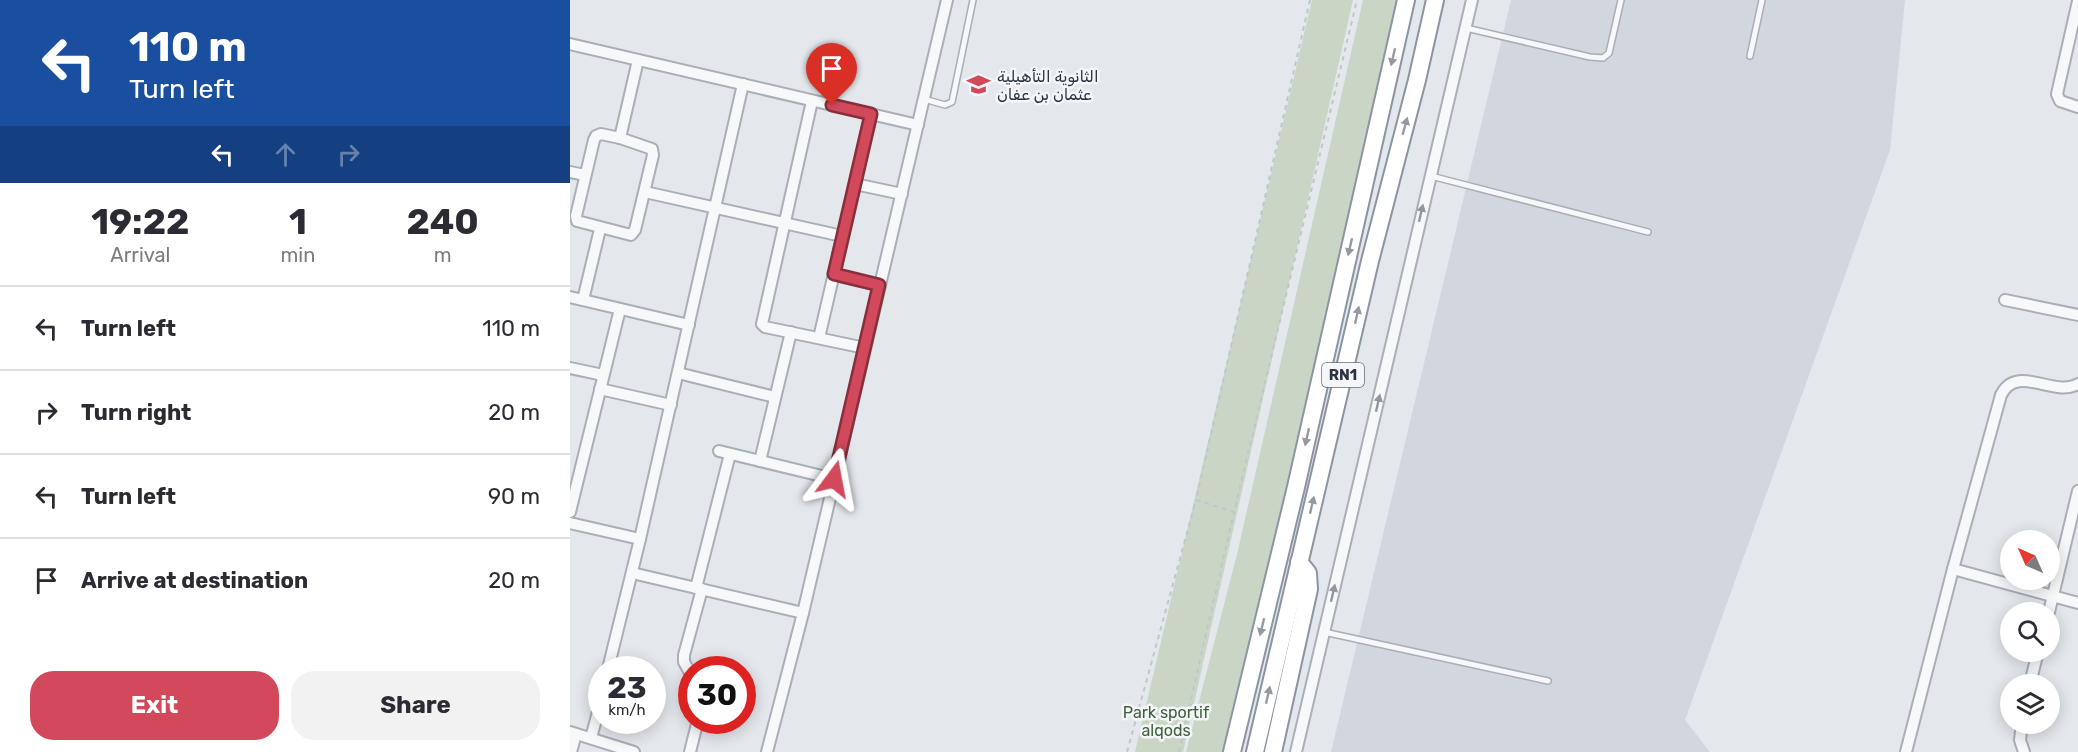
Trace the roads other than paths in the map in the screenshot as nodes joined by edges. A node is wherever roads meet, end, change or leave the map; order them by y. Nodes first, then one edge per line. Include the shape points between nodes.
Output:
1 (947, 0) edge
2 (973, 0) edge
3 (1406, 0) edge
4 (1435, 0) edge
5 (1447, 0) edge
6 (1472, 0) edge
7 (1621, 0) edge
8 (1762, 0) edge
9 (2078, 1) edge
10 (1465, 27) junction
11 (570, 44) edge
12 (1750, 56) dead end
13 (638, 60) junction
14 (1418, 80) junction
15 (743, 84) junction
16 (924, 99) junction
17 (812, 101) junction
18 (2078, 107) edge
19 (871, 114) junction
20 (918, 125) junction
21 (620, 138) junction
22 (570, 172) edge
23 (585, 175) junction
24 (1430, 176) junction
25 (855, 184) junction
26 (645, 192) junction
27 (902, 194) junction
28 (716, 207) junction
29 (785, 223) junction
30 (600, 229) junction
31 (1648, 232) dead end
32 (842, 236) junction
33 (834, 274) junction
34 (879, 285) junction
35 (570, 297) edge
36 (583, 300) junction
37 (2005, 300) dead end
38 (620, 309) junction
39 (2078, 315) edge
40 (689, 325) junction
41 (791, 332) junction
42 (819, 338) junction
43 (865, 348) junction
44 (570, 368) edge
45 (678, 373) junction
46 (603, 375) junction
47 (2078, 384) edge
48 (600, 389) junction
49 (775, 398) junction
50 (671, 405) junction
51 (760, 460) junction
52 (834, 479) junction
53 (2078, 491) edge
54 (570, 512) edge
55 (570, 523) edge
56 (640, 539) junction
57 (1299, 562) junction
58 (1953, 569) junction
59 (632, 573) junction
60 (699, 589) junction
61 (2053, 596) junction
62 (2052, 602) edge
63 (2078, 603) edge
64 (803, 613) junction
65 (1323, 632) junction
66 (611, 656) edge
67 (684, 656) edge
68 (1548, 681) dead end
69 (573, 733) edge
70 (592, 734) edge
71 (694, 734) edge
72 (2021, 734) edge
73 (591, 738) junction
74 (571, 752) edge
75 (634, 752) edge
76 (690, 752) edge
77 (767, 752) edge
78 (1233, 752) edge
79 (1255, 752) edge
80 (1273, 752) edge
81 (1296, 752) edge
82 (1906, 752) edge
83 (2024, 752) edge

1 - 16 street
2 - 16 lane via 952,102 945,105
3 -> 78 highway, RN1
4 - 14 highway, RN1
5 - 14 highway
6 - 10 street
7 - 10 lane via 1609,53 1603,58
8 - 12 lane
9 - 18 street via 2057,94 2063,103
10 - 24 street
11 - 13 street
13 - 15 street
13 - 21 street
57 -> 14 highway, RN1 via 1370,261
15 - 17 street
15 - 28 street
16 - 20 street
17 - 19 street
17 - 29 street
19 - 20 street
19 - 25 street
20 - 27 street
21 - 23 street via 596,136
21 - 26 street via 652,149
22 - 23 street
23 - 30 street via 577,221
24 - 31 lane
65 -> 24 street
25 - 27 street
25 - 32 street
26 - 28 street
26 - 30 street via 631,235
27 - 34 street
28 - 29 street
28 - 40 street
29 - 32 street
29 - 41 street via 762,324
30 - 36 street
32 - 33 street
33 - 34 street
33 - 42 street
34 - 43 street
35 - 36 street
36 - 38 street
37 - 39 street
38 - 40 street
38 - 46 street
40 - 45 street
41 - 42 street
41 - 49 street
42 - 43 street
43 - 52 street
44 - 46 street
45 - 49 street
45 - 50 street
46 - 48 street
47 - 58 street via 2062,388 2018,381 2004,389
48 - 50 street
48 - 54 street
49 - 51 street
50 - 56 street
51 - 52 street
51 - 60 street via 725,453
52 - 64 street
53 - 61 street
55 - 56 street
56 - 59 street
79 -> 57 highway, RN1
57 - 80 highway via 1308,573 1309,590
58 - 61 street
58 - 82 street
59 - 60 street
59 - 66 street
60 - 64 street
60 - 67 street
61 - 62 street
61 - 63 street
64 - 77 street
65 - 68 lane
65 - 81 street
69 - 73 street
69 - 74 street
70 - 73 street
71 - 76 street
72 - 83 street
73 - 75 street

